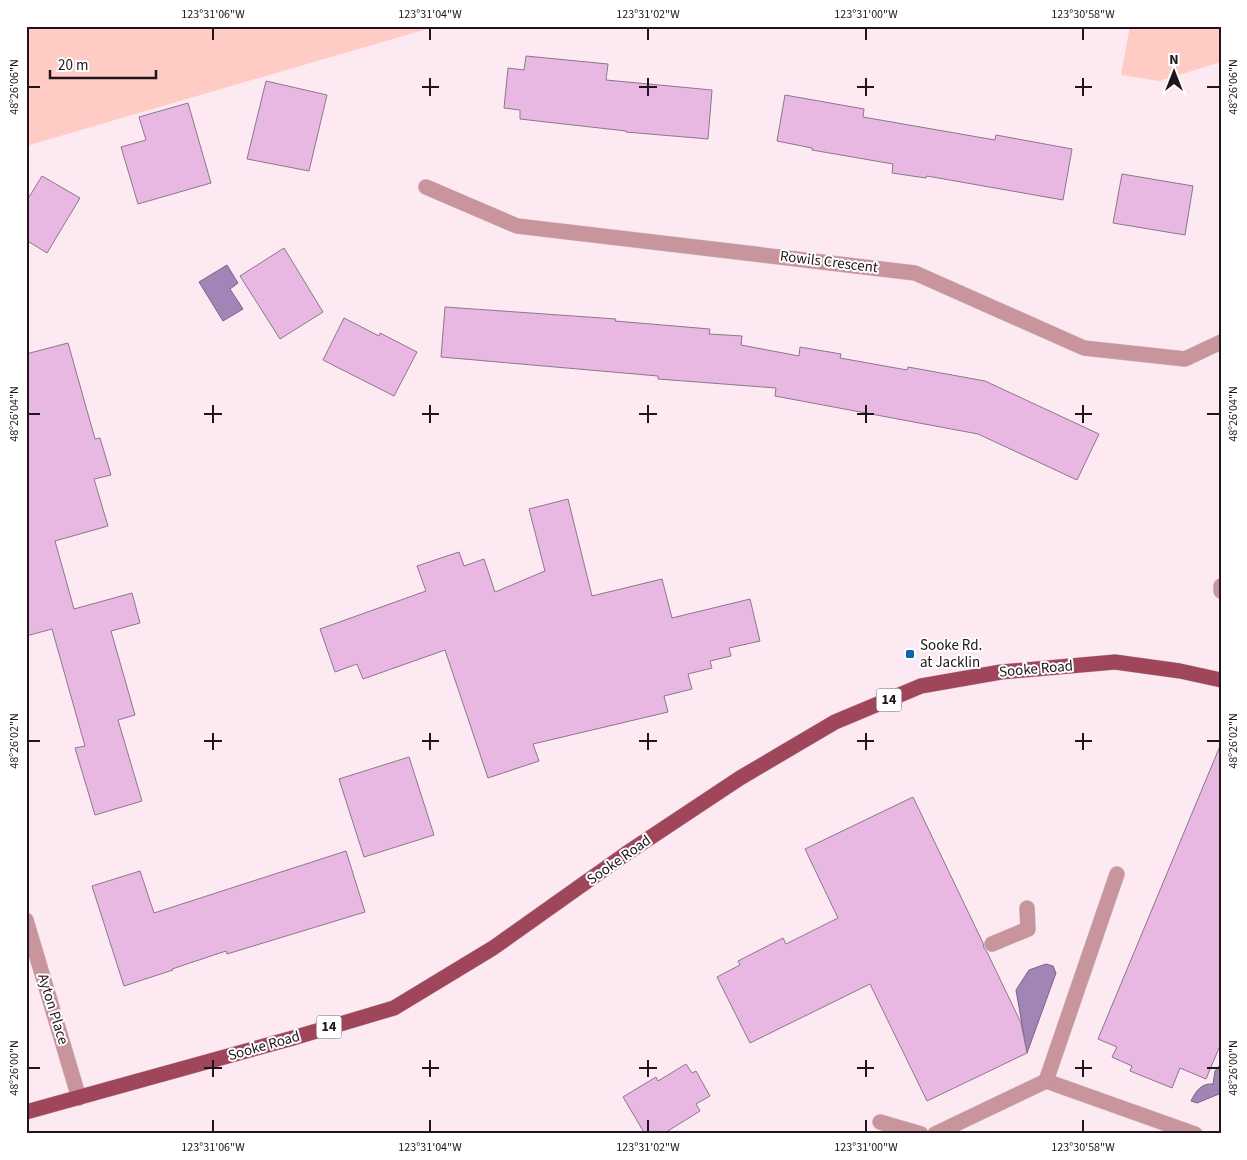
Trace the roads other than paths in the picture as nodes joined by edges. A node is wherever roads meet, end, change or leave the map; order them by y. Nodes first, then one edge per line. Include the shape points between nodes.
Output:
1 (426, 187) dead end
2 (1221, 342) edge
3 (1221, 586) edge
4 (1221, 591) edge
5 (1221, 680) edge
6 (1117, 874) dead end
7 (1027, 908) dead end
8 (26, 920) edge
9 (992, 944) dead end
10 (1046, 1081) junction
11 (79, 1098) junction
12 (26, 1112) edge
13 (880, 1122) dead end
14 (921, 1134) edge
15 (934, 1134) edge
16 (1196, 1134) edge

1 - 2 street, Rowils Crescent via 517,226 915,273 1084,348 1185,359
3 - 4 street
5 - 11 main road, Sooke Road / 14 via 1115,662 1002,672 921,686 835,722 740,778 493,948 394,1008
6 - 10 street
7 - 9 street via 1028,929
8 - 11 street, Ayton Place
10 - 15 street
10 - 16 street
11 - 12 main road, Sooke Road / 14
13 - 14 street

